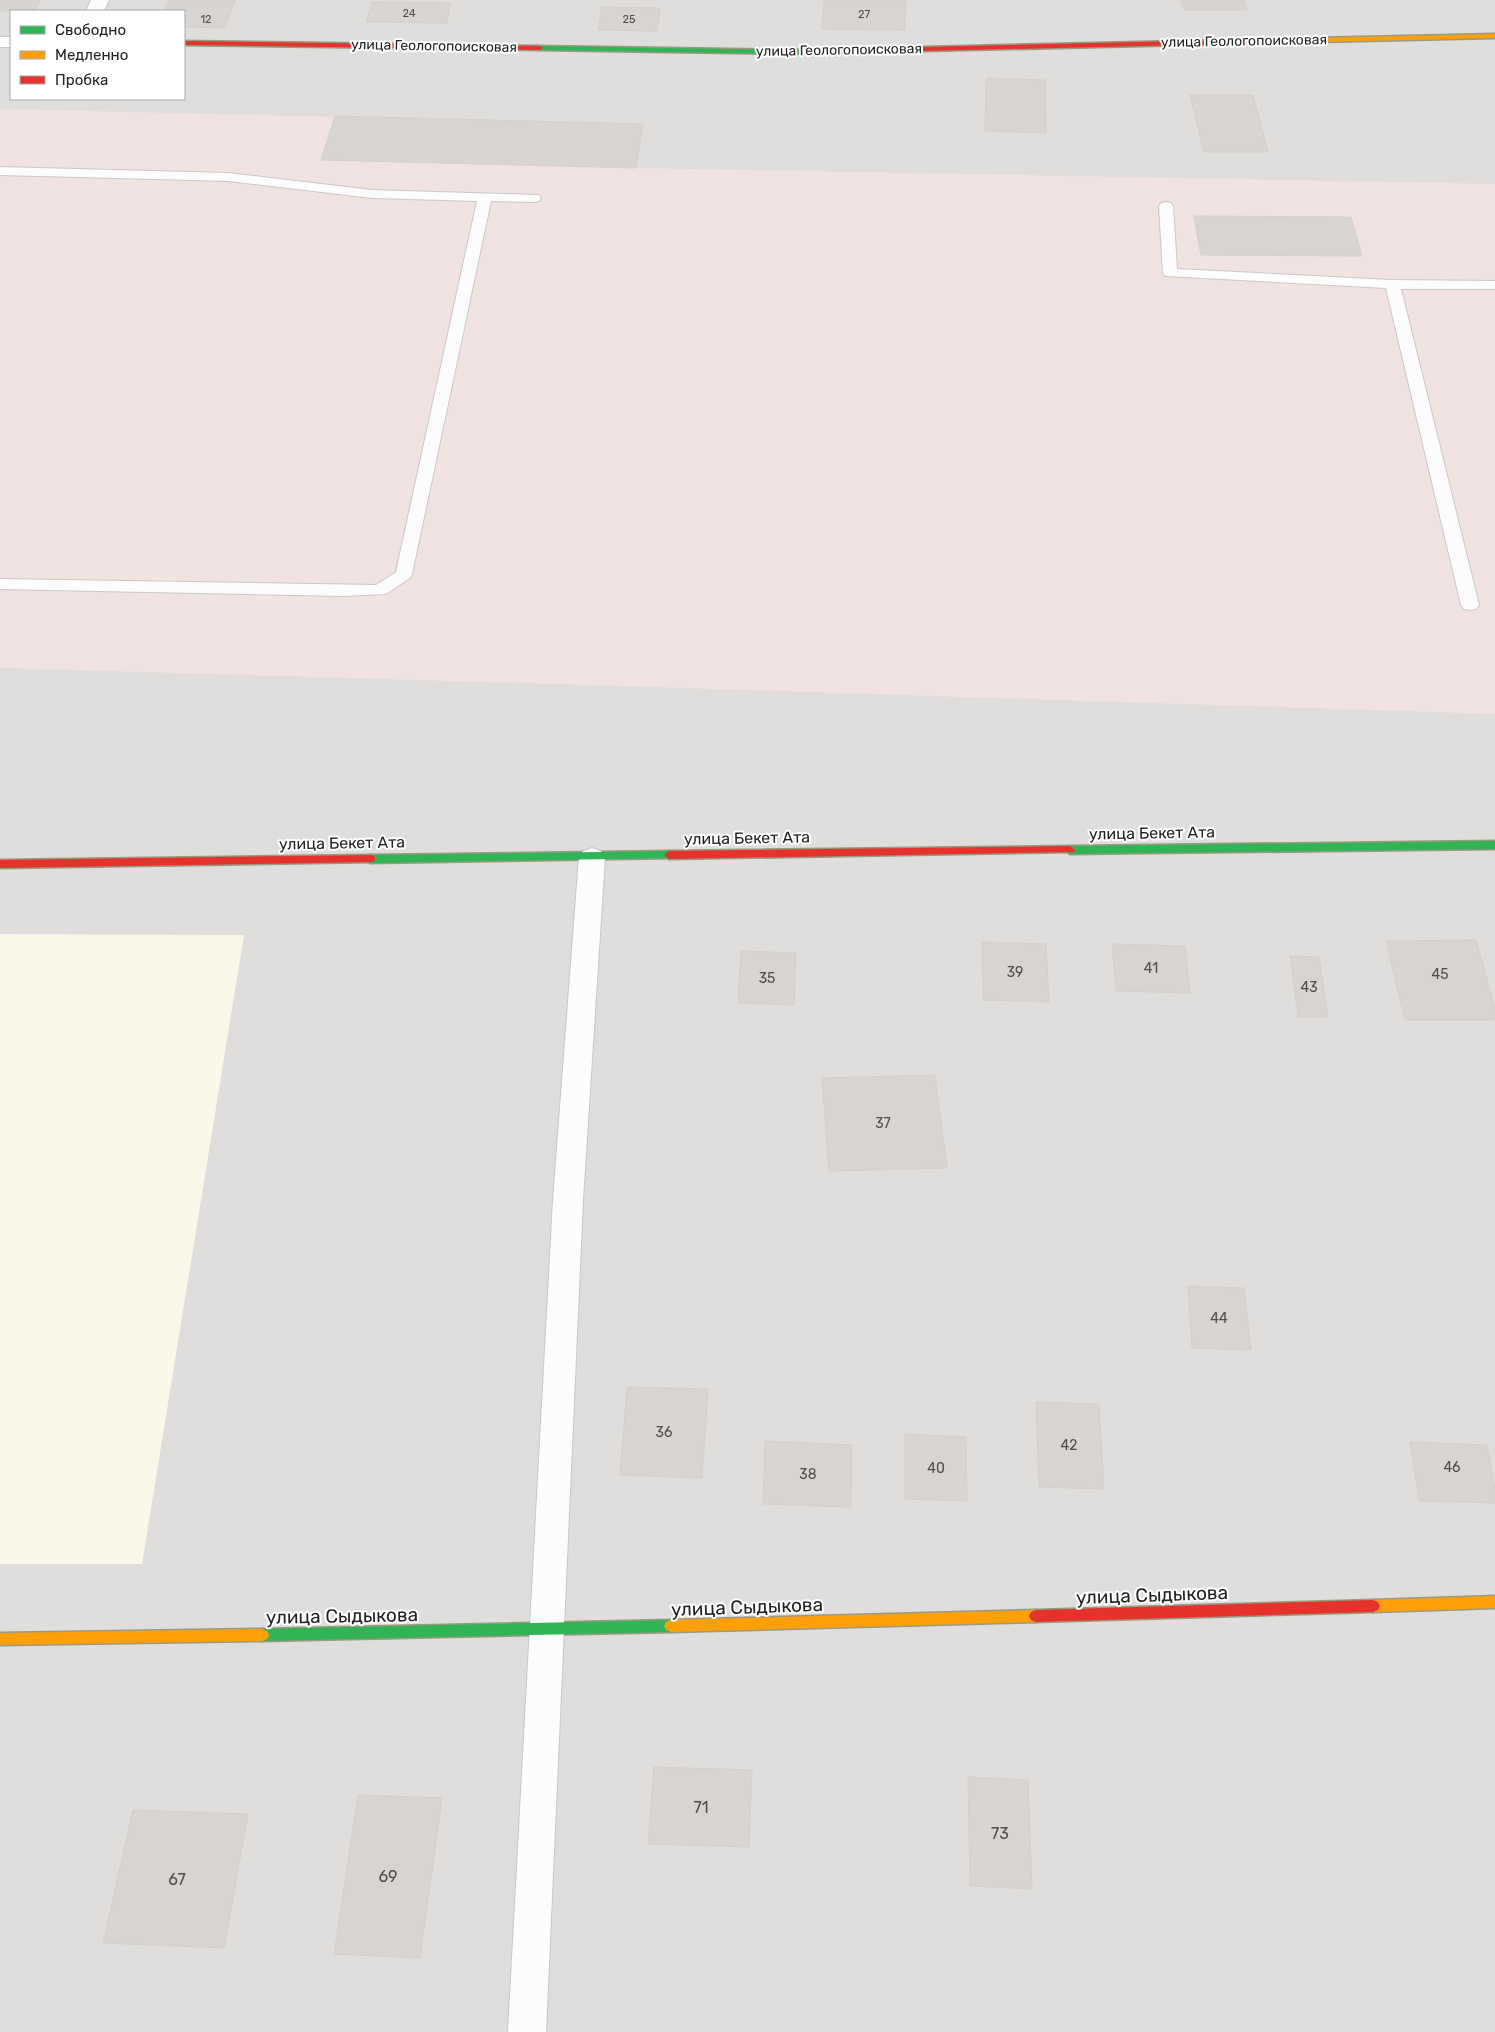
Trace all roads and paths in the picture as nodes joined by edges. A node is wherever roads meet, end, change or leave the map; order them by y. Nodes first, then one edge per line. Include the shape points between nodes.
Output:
1 (1495, 36) edge
2 (185, 42) edge
3 (0, 171) edge
4 (485, 197) junction
5 (534, 198) dead end
6 (1166, 206) dead end
7 (1392, 284) junction
8 (1495, 284) edge
9 (0, 584) edge
10 (1470, 605) dead end
11 (1495, 845) edge
12 (592, 857) junction
13 (0, 864) edge
14 (1495, 1602) edge
15 (546, 1630) junction
16 (0, 1639) edge
17 (527, 2032) edge

1 - 2 street, улица Геологопоисковая via 791,52
3 - 4 lane via 228,177 372,194
4 - 5 lane
4 - 9 lane via 404,574 380,590 344,591
6 - 7 lane via 1170,273
7 - 8 lane
7 - 10 lane
11 - 12 street, улица Бекет Ата
12 - 13 street, улица Бекет Ата
12 - 15 street via 568,1200
14 - 15 street, улица Сыдыкова
15 - 16 street, улица Сыдыкова
15 - 17 street

